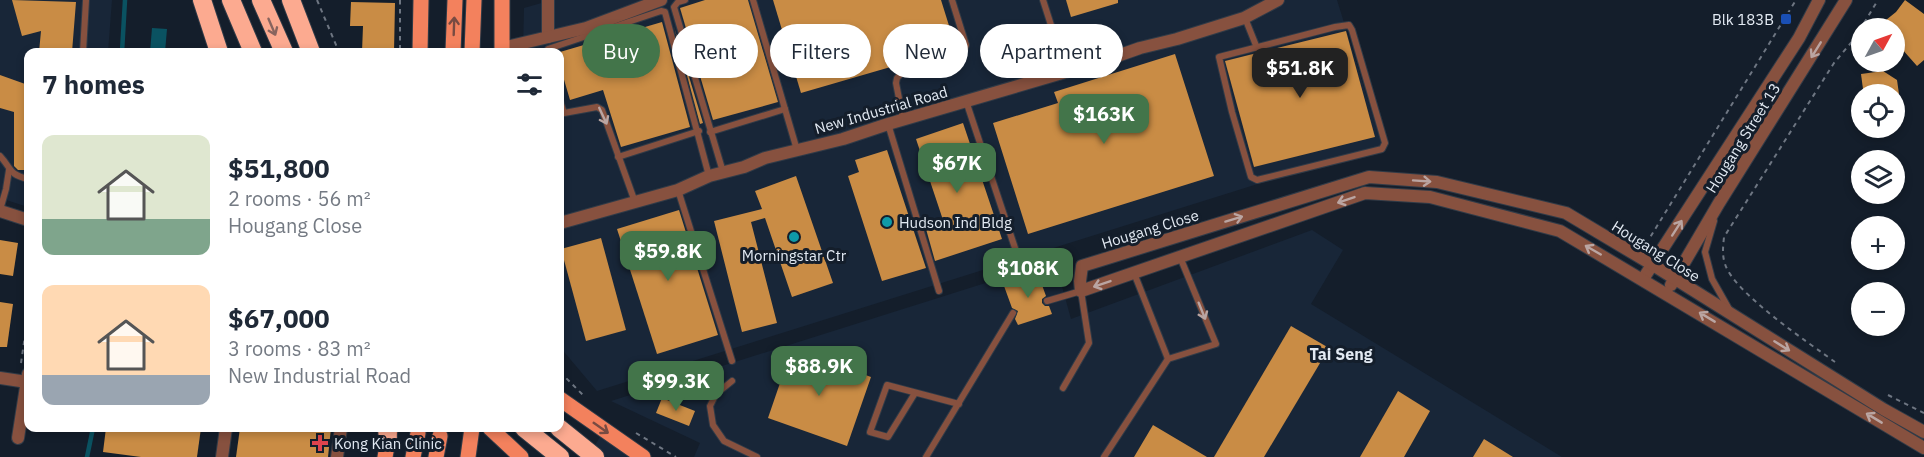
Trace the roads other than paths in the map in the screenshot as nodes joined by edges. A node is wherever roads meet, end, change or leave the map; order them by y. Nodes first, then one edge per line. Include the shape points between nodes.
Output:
1 (86, 0) edge
2 (202, 0) edge
3 (231, 0) edge
4 (261, 0) edge
5 (291, 0) edge
6 (421, 0) edge
7 (455, 0) edge
8 (474, 0) edge
9 (502, 0) edge
10 (548, 0) edge
11 (661, 0) edge
12 (685, 0) edge
13 (753, 0) edge
14 (952, 0) edge
15 (1043, 0) edge
16 (1278, 0) edge
17 (1820, 0) edge
18 (1846, 0) edge
19 (1245, 18) junction
20 (1051, 24) edge
21 (548, 37) junction
22 (83, 48) edge
23 (218, 48) edge
24 (251, 48) edge
25 (282, 48) edge
26 (309, 48) edge
27 (420, 48) edge
28 (453, 48) edge
29 (472, 48) edge
30 (502, 48) edge
31 (509, 48) edge
32 (551, 48) edge
33 (1257, 48) junction
34 (1123, 55) edge
35 (1045, 78) edge
36 (966, 101) junction
37 (785, 109) junction
38 (564, 113) edge
39 (903, 119) junction
40 (888, 124) junction
41 (699, 131) junction
42 (710, 132) junction
43 (797, 150) junction
44 (0, 156) edge
45 (618, 157) junction
46 (9, 170) junction
47 (723, 172) junction
48 (710, 176) junction
49 (24, 178) edge
50 (678, 190) junction
51 (635, 202) junction
52 (1719, 203) junction
53 (0, 210) edge
54 (24, 219) edge
55 (564, 222) edge
56 (1180, 257) junction
57 (1653, 265) junction
58 (1022, 269) dead end
59 (1134, 273) junction
60 (1643, 279) junction
61 (1674, 280) junction
62 (939, 291) dead end
63 (1081, 291) junction
64 (1666, 293) junction
65 (1047, 301) dead end
66 (1013, 313) dead end
67 (1732, 315) junction
68 (1168, 359) junction
69 (732, 361) dead end
70 (24, 375) edge
71 (0, 378) edge
72 (732, 381) dead end
73 (24, 384) edge
74 (1062, 388) dead end
75 (915, 393) junction
76 (564, 402) edge
77 (959, 404) junction
78 (225, 432) edge
79 (340, 432) edge
80 (471, 432) edge
81 (494, 432) edge
82 (529, 432) edge
83 (564, 432) edge
84 (1924, 432) edge
85 (418, 433) dead end
86 (440, 436) dead end
87 (18, 438) dead end
88 (1924, 448) edge
89 (222, 457) edge
90 (337, 457) edge
91 (413, 457) edge
92 (436, 457) edge
93 (468, 457) edge
94 (521, 457) edge
95 (560, 457) edge
96 (595, 457) edge
97 (643, 457) edge
98 (757, 457) edge
99 (926, 457) edge
100 (1104, 457) edge

1 - 22 lane
2 - 23 highway
3 - 24 highway
4 -> 25 highway
5 - 26 highway
6 - 27 main road
28 -> 7 main road
8 - 29 main road
9 - 30 main road
10 - 21 street
11 - 21 street via 586,28
12 - 42 lane via 674,7
13 - 37 lane
14 - 39 lane via 966,45 964,51 897,78
15 - 20 lane
16 - 19 street, New Industrial Road
57 -> 17 street, Hougang Street 13
18 -> 52 street, Hougang Street 13
19 - 33 lane
19 - 34 street, New Industrial Road
21 - 31 street
32 - 41 lane via 665,12
33 - 33 lane via 1219,57 1251,177 1257,180 1382,149 1385,143 1349,26
35 - 36 street, New Industrial Road
36 - 39 street, New Industrial Road
36 - 58 lane
37 - 42 lane
37 - 43 lane
38 -> 45 lane via 600,107
39 - 40 street, New Industrial Road
40 - 43 street, New Industrial Road
40 - 62 lane
41 - 45 lane
41 - 48 lane
42 - 47 lane
43 - 47 street, New Industrial Road
44 - 46 lane
45 - 51 lane
46 - 49 lane
46 - 53 lane
47 - 48 street, New Industrial Road
48 - 50 street, New Industrial Road
50 - 51 street, New Industrial Road
50 - 69 lane
51 - 55 street, New Industrial Road
52 - 61 street, Hougang Street 13
52 - 67 lane via 1705,252 1712,279
53 - 54 street
56 - 59 street, Hougang Close
60 -> 56 street, Hougang Close via 1560,231 1430,197 1365,193
56 -> 68 lane via 1216,344
57 - 60 street, Hougang Street 13
57 - 61 street, Hougang Close
63 -> 57 street, Hougang Close via 1082,266 1369,177 1437,182 1566,213
59 -> 63 street, Hougang Close
59 - 68 lane
60 - 64 street, Hougang Close
61 - 64 street, Hougang Street 13
61 - 67 street, Hougang Close
63 - 65 lane
63 - 74 lane via 1089,343
88 -> 64 street, Hougang Close
66 - 77 lane
67 -> 84 street, Hougang Close
68 - 100 lane
70 - 71 street
72 - 98 lane via 716,394 710,406 713,425 724,441
73 - 87 street
75 - 75 lane via 888,438 870,432 886,385
75 - 77 lane
76 -> 97 main road
77 - 99 lane
78 - 89 street
79 - 90 street
80 - 93 main road
81 - 94 main road
82 - 95 highway
83 - 96 highway
85 - 91 main road
86 - 92 main road

